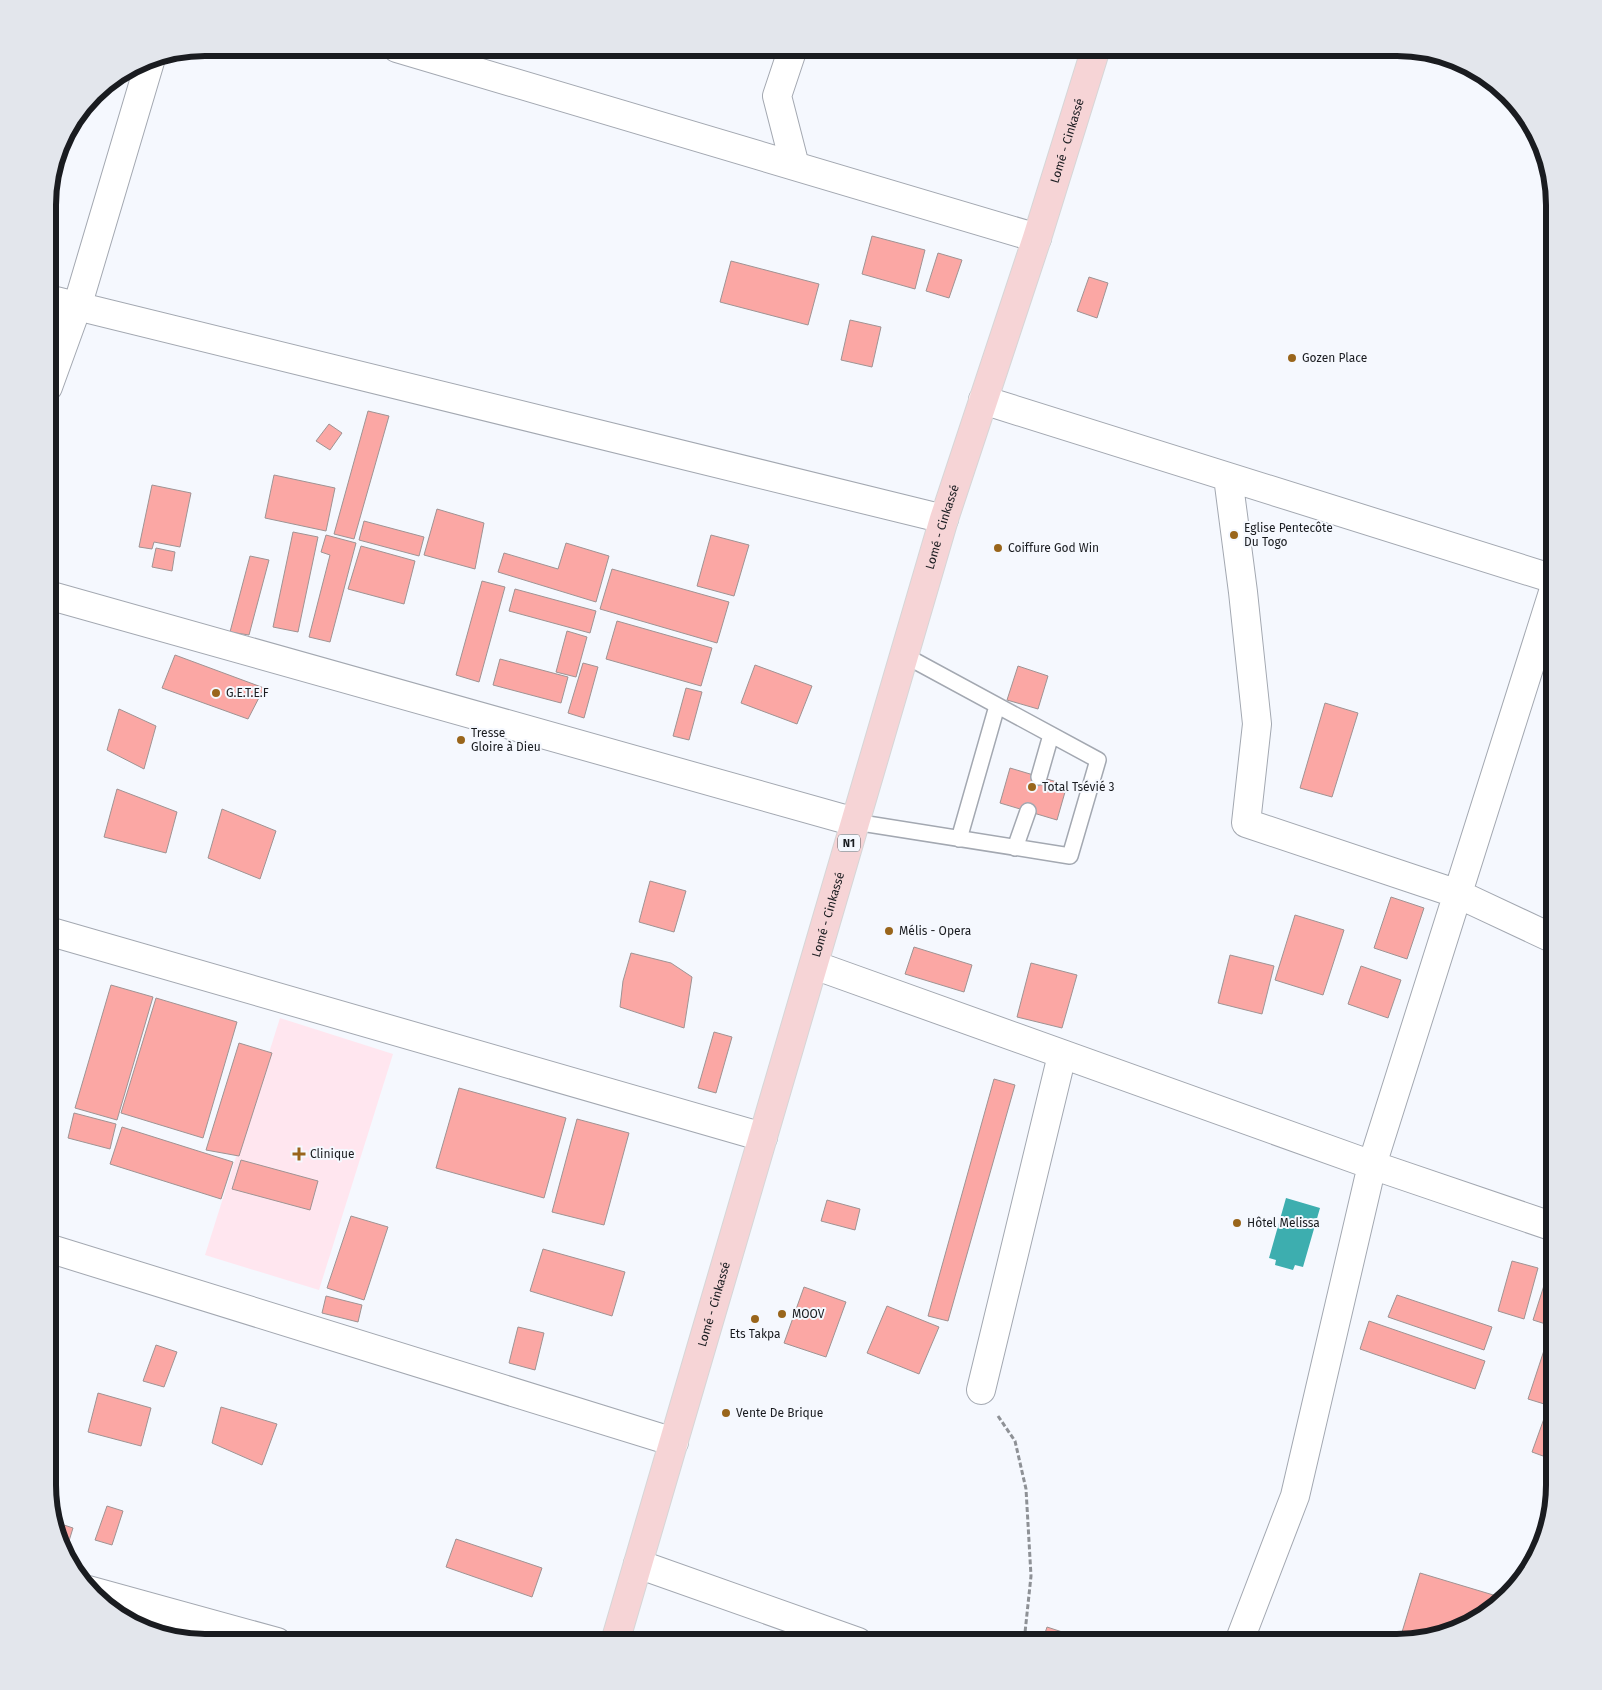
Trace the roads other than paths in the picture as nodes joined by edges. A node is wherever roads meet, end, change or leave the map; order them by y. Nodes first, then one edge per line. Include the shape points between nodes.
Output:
1 (426, 56) edge
2 (790, 56) edge
3 (1093, 57) edge
4 (148, 68) edge
5 (795, 166) junction
6 (1037, 238) junction
7 (57, 302) edge
8 (76, 307) junction
9 (57, 362) edge
10 (983, 400) junction
11 (1228, 477) junction
12 (944, 520) junction
13 (1546, 576) edge
14 (57, 597) edge
15 (1546, 614) edge
16 (904, 655) junction
17 (997, 706) junction
18 (1051, 735) junction
19 (1039, 777) dead end
20 (1028, 811) dead end
21 (855, 822) junction
22 (958, 839) junction
23 (1015, 848) junction
24 (1458, 894) junction
25 (56, 933) edge
26 (1546, 935) edge
27 (814, 965) junction
28 (1062, 1055) junction
29 (764, 1136) junction
30 (1372, 1165) junction
31 (1546, 1224) edge
32 (56, 1251) edge
33 (981, 1390) road end
34 (674, 1442) junction
35 (638, 1564) junction
36 (106, 1595) edge
37 (248, 1634) edge
38 (617, 1634) edge
39 (835, 1634) edge
40 (1242, 1634) edge

1 - 5 street
2 - 5 street via 777,96
3 - 6 highway, Lomé - Cinkassé / N1
4 - 8 street
5 - 6 street
6 - 10 highway, Lomé - Cinkassé / N1
7 - 8 street
8 - 9 street
8 - 12 street
10 - 11 street
10 - 12 highway, Lomé - Cinkassé / N1
11 - 13 street
11 - 24 street via 1257,724 1246,823
12 - 16 highway, Lomé - Cinkassé / N1
14 - 21 street
15 - 24 street
16 - 17 lane
16 - 21 highway, Lomé - Cinkassé / N1
17 - 18 lane
17 - 22 lane
18 - 19 lane
18 - 23 lane via 1098,760 1070,856
20 - 23 lane
21 - 22 lane
21 - 27 highway, Lomé - Cinkassé / N1
22 - 23 lane
24 - 26 street
24 - 30 street
25 - 29 street
27 - 28 street
27 - 29 highway, Lomé - Cinkassé / N1
28 - 30 street
28 - 33 street
29 - 34 highway, Lomé - Cinkassé / N1
30 - 31 street
30 - 40 street via 1295,1496
32 - 34 street
34 - 35 highway, Lomé - Cinkassé / N1
35 - 38 highway, Lomé - Cinkassé / N1
35 - 39 street
36 - 37 street

